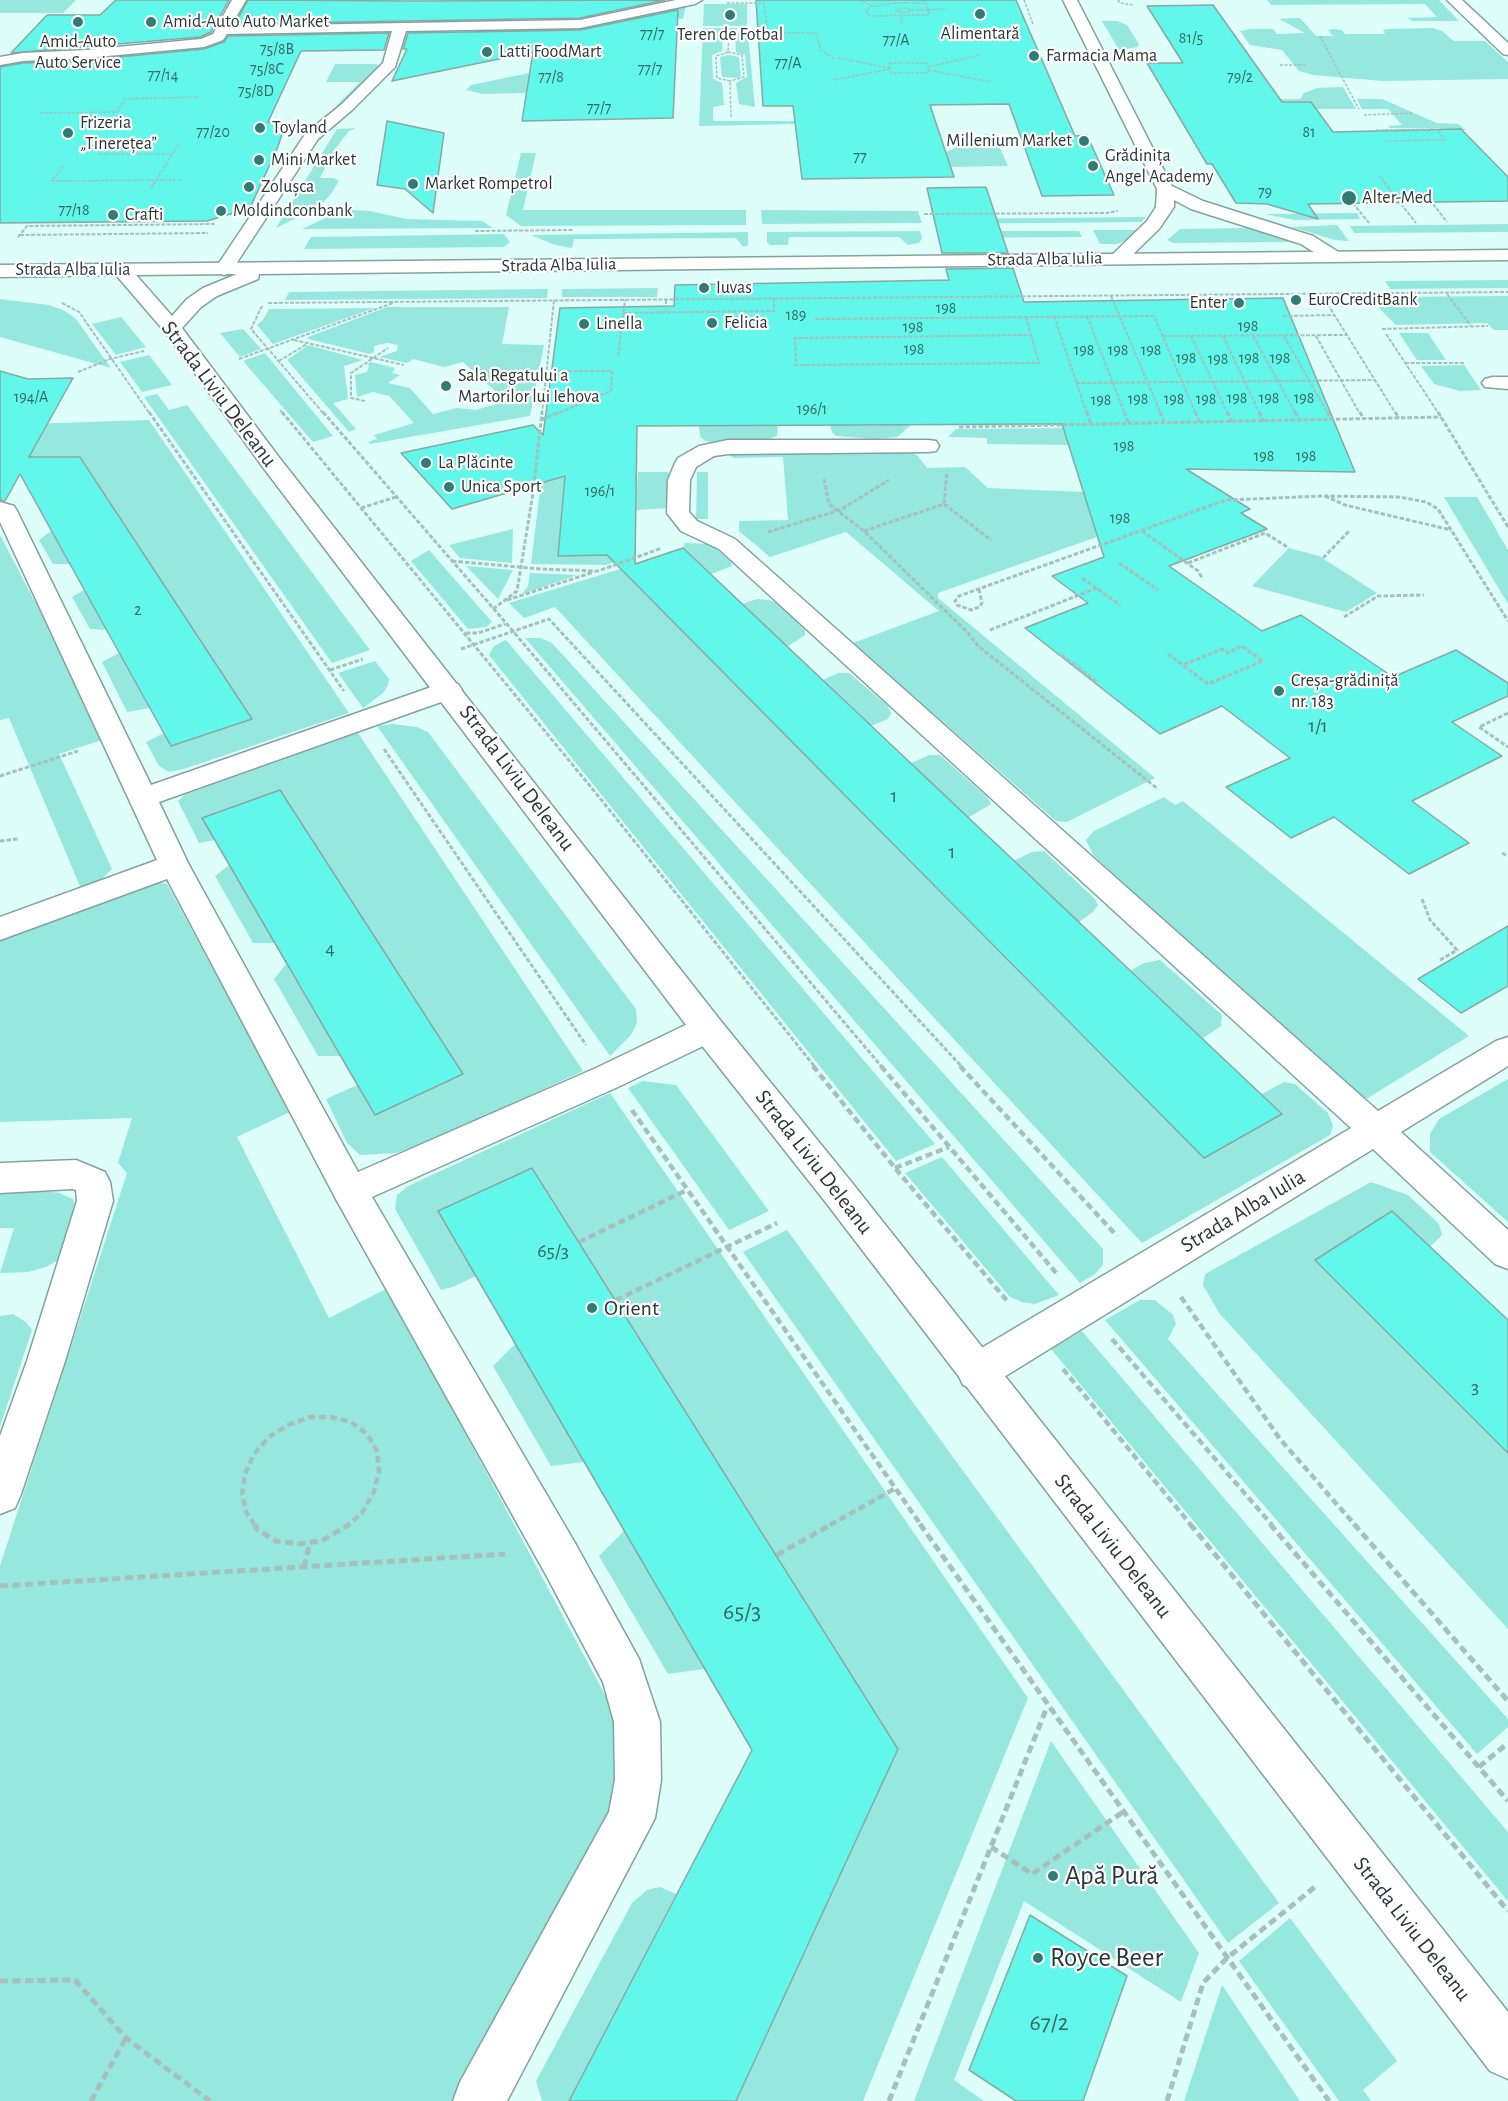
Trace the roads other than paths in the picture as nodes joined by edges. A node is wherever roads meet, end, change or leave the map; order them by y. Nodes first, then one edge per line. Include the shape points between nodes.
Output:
1 (239, 0) edge
2 (1070, 0) edge
3 (1454, 0) edge
4 (691, 1) edge
5 (400, 28) junction
6 (220, 30) junction
7 (1508, 51) edge
8 (0, 61) edge
9 (1166, 189) junction
10 (1508, 255) edge
11 (1334, 257) junction
12 (1118, 259) junction
13 (271, 268) junction
14 (224, 269) junction
15 (0, 271) edge
16 (122, 271) junction
17 (172, 328) junction
18 (928, 446) road end
19 (0, 509) edge
20 (449, 690) junction
21 (143, 798) junction
22 (174, 865) junction
23 (0, 929) edge
24 (708, 1029) junction
25 (1508, 1050) edge
26 (1376, 1130) junction
27 (0, 1178) edge
28 (350, 1191) junction
29 (1508, 1253) edge
30 (977, 1372) junction
31 (0, 1494) edge
32 (1508, 2053) edge
33 (479, 2101) edge

1 - 6 main road
2 - 9 main road
3 - 7 main road
4 - 5 main road via 580,24
5 - 6 main road
5 - 14 main road via 390,64 312,136
6 - 8 main road via 213,40 193,44
9 - 11 main road via 1197,205 1307,240
9 - 12 main road, Strada Alba Iulia via 1165,207 1153,225
10 - 11 main road, Strada Alba Iulia
11 - 12 main road, Strada Alba Iulia
12 - 13 main road, Strada Alba Iulia
13 - 14 main road, Strada Alba Iulia
13 - 17 main road via 210,292 194,303
14 - 16 main road, Strada Alba Iulia
15 - 16 main road, Strada Alba Iulia
16 - 17 main road, Strada Liviu Deleanu
17 - 20 main road, Strada Liviu Deleanu
18 - 26 main road via 728,447 701,453 686,463 682,471 677,505 681,519 727,544
19 - 21 main road via 6,511 30,559
20 - 21 main road
20 - 24 main road, Strada Liviu Deleanu
21 - 22 main road
22 - 23 main road
22 - 28 main road
24 - 28 main road
24 - 30 main road, Strada Liviu Deleanu
25 - 26 main road, Strada Alba Iulia
26 - 29 main road
26 - 30 main road, Strada Alba Iulia
27 - 31 main road via 76,1174 92,1182 95,1201
28 - 33 main road via 555,1551 622,1675 637,1722 638,1780 631,1818
30 - 32 main road, Strada Liviu Deleanu

